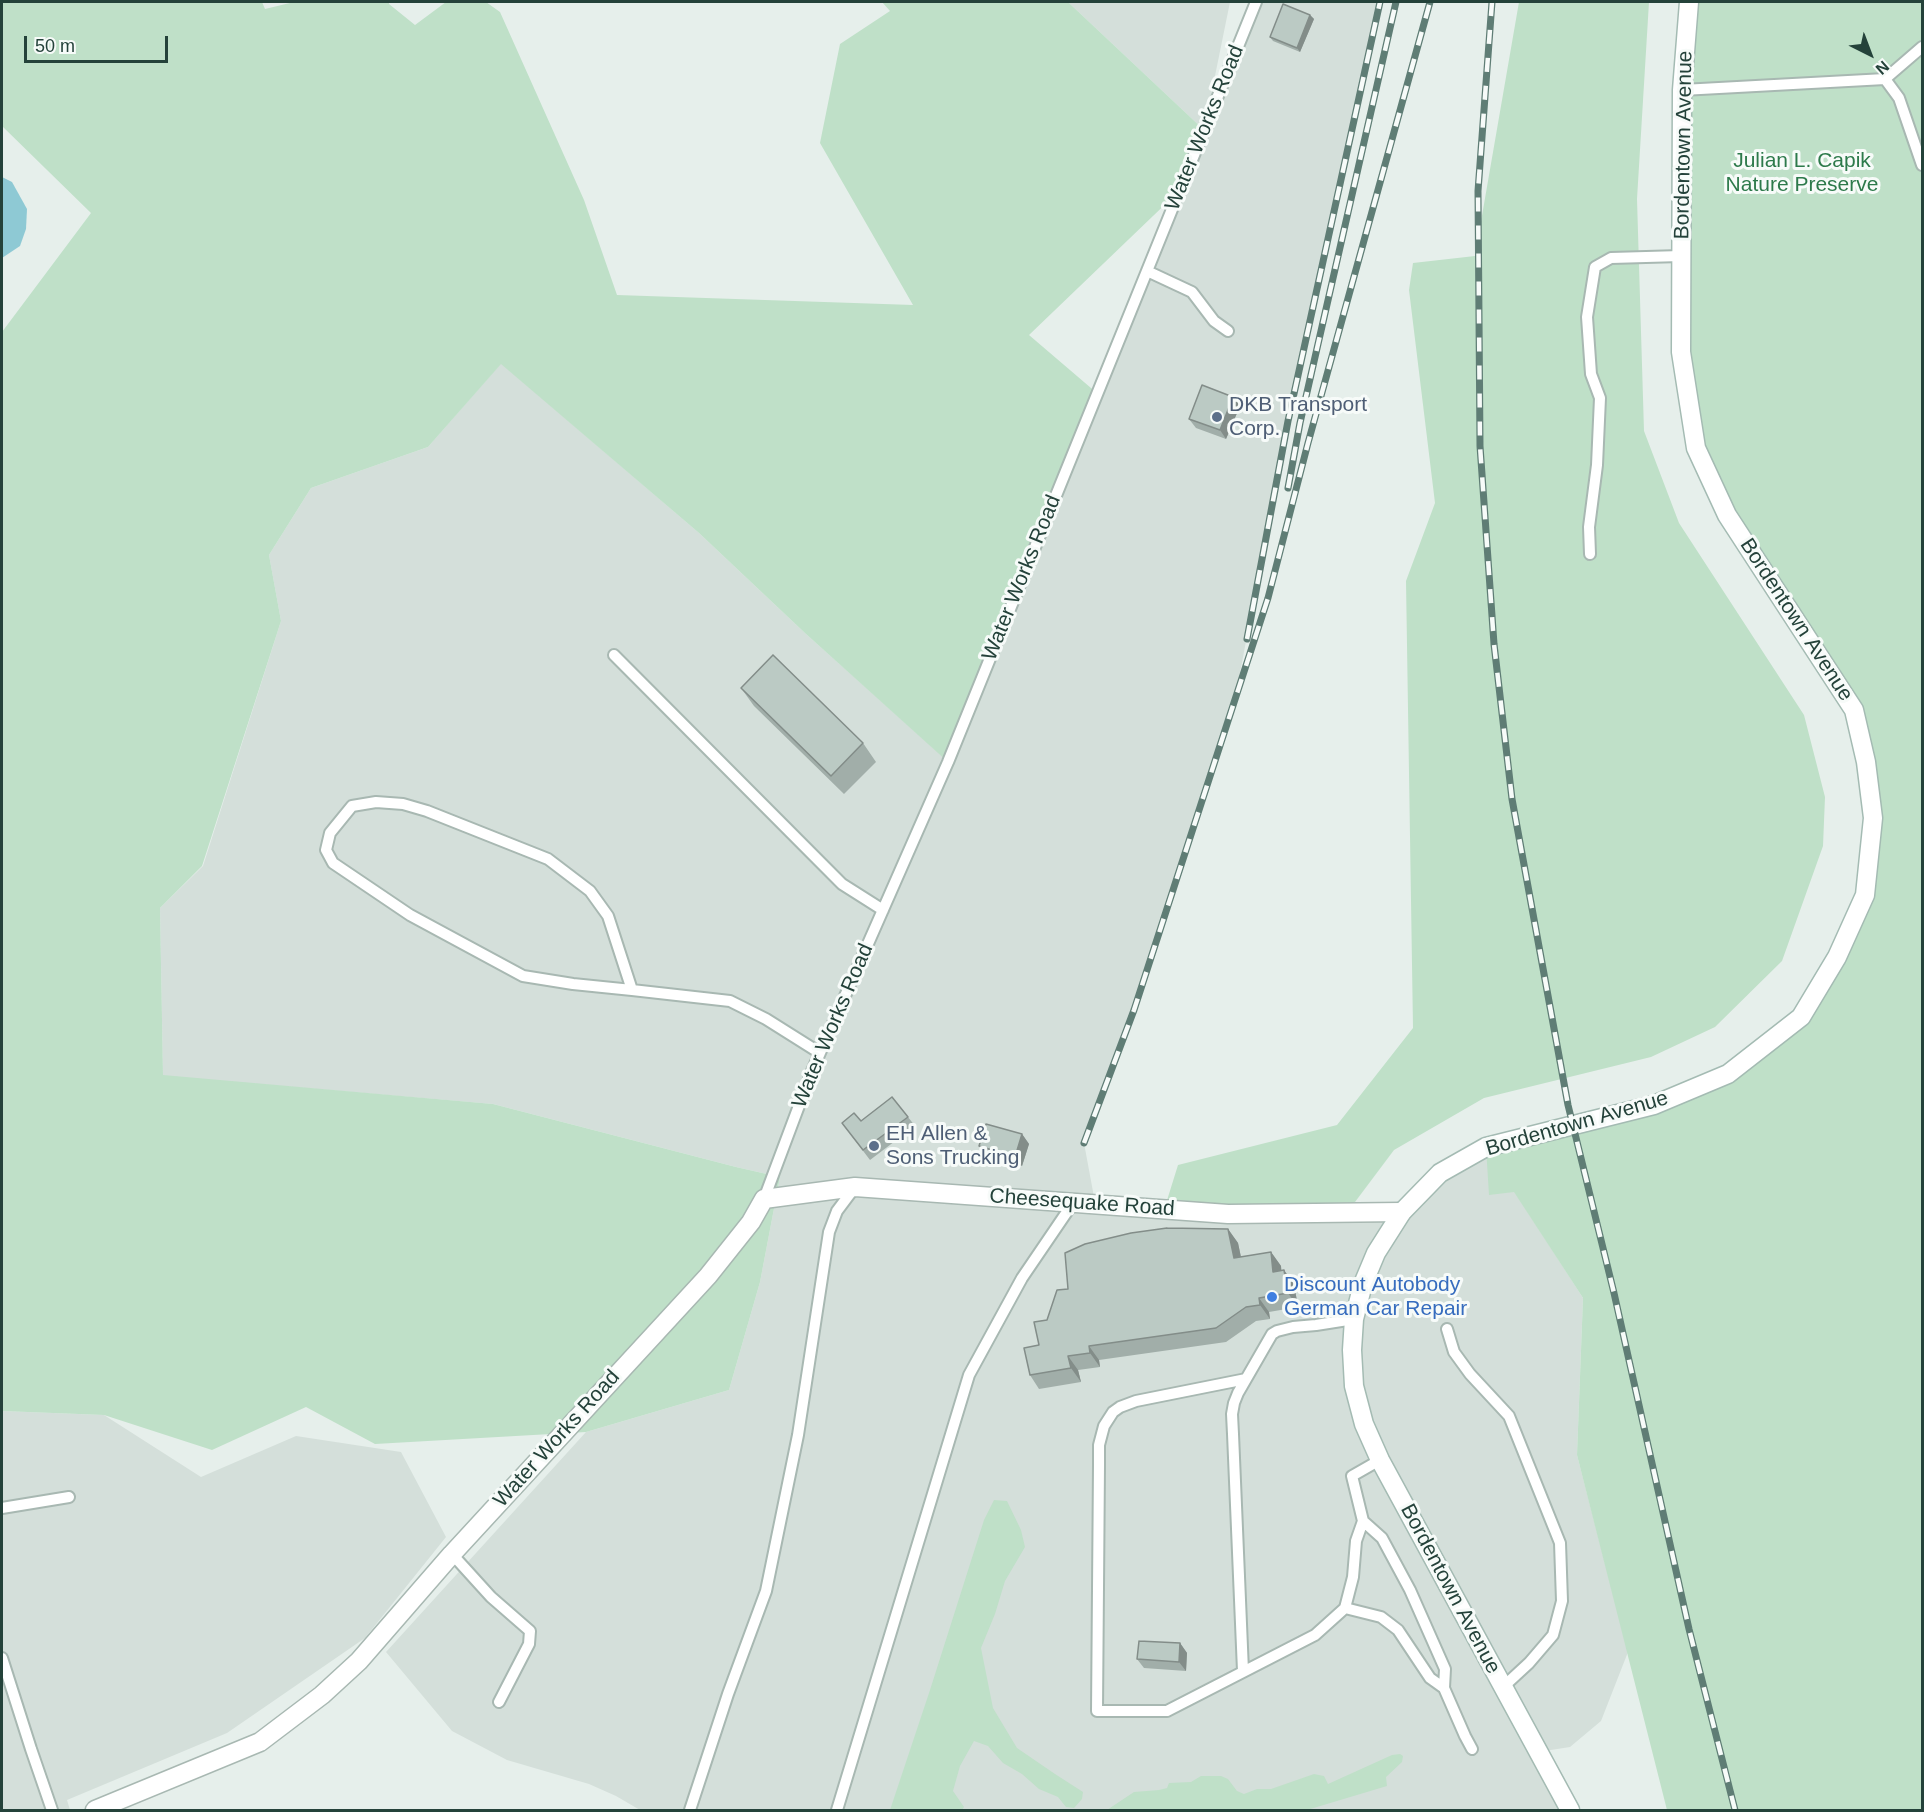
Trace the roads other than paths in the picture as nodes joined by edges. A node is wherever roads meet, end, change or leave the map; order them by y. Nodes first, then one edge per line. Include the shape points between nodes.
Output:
1 (1256, 2) edge
2 (1689, 2) edge
3 (1923, 47) edge
4 (1885, 80) junction
5 (1682, 90) junction
6 (1923, 165) edge
7 (1681, 256) junction
8 (1147, 271) junction
9 (1228, 331) dead end
10 (1590, 554) dead end
11 (614, 655) dead end
12 (883, 910) junction
13 (632, 990) junction
14 (820, 1053) junction
15 (855, 1187) junction
16 (764, 1199) junction
17 (1073, 1203) junction
18 (1402, 1212) junction
19 (1354, 1319) junction
20 (1447, 1329) dead end
21 (1246, 1379) junction
22 (1380, 1460) junction
23 (69, 1497) dead end
24 (2, 1508) edge
25 (1363, 1521) junction
26 (452, 1554) junction
27 (1345, 1608) junction
28 (2, 1658) edge
29 (1243, 1671) junction
30 (1503, 1687) junction
31 (1444, 1688) junction
32 (499, 1702) dead end
33 (1472, 1749) dead end
34 (52, 1810) edge
35 (95, 1810) edge
36 (690, 1810) edge
37 (837, 1810) edge
38 (1570, 1810) edge

1 - 8 lane, Water Works Road
2 - 5 main road, Bordentown Avenue
3 - 4 lane
4 - 5 lane
4 - 6 lane via 1899,98
5 - 7 main road, Bordentown Avenue
7 - 10 lane via 1611,258 1595,267 1587,317 1591,374 1600,398
7 - 18 main road, Bordentown Avenue via 1681,352 1696,448 1727,515 1854,710 1873,818 1865,895 1837,957 1801,1017 1728,1074 1654,1105 1486,1147 1440,1173
8 - 9 lane via 1192,292 1214,321
8 - 12 lane, Water Works Road via 948,762
11 - 12 lane via 842,884
12 - 14 lane, Water Works Road
13 - 13 lane via 523,976 410,915 333,863 326,850 330,833 352,806 376,802 403,804 548,858 590,891 608,916
13 - 14 lane via 730,1001
14 - 16 lane, Water Works Road
15 - 16 main road, Cheesequake Road
15 - 17 main road, Cheesequake Road
15 - 36 lane via 837,1211 829,1232 798,1435 766,1591
16 - 26 main road, Water Works Road via 708,1276
17 - 18 main road, Cheesequake Road via 1228,1214
17 - 37 lane via 1022,1278 969,1375
18 - 19 main road, Bordentown Avenue via 1376,1253
19 - 21 lane via 1277,1331
19 - 22 main road, Bordentown Avenue via 1354,1386 1364,1424
20 - 30 lane via 1454,1352 1509,1416 1560,1543 1562,1600 1553,1635
21 - 29 lane via 1232,1414
21 - 29 lane via 1136,1401 1113,1412 1104,1426 1099,1445 1097,1711 1167,1711
22 - 25 lane via 1352,1476
22 - 30 main road, Bordentown Avenue
23 - 24 lane
25 - 27 lane
25 - 31 lane via 1382,1538 1410,1590 1445,1669
26 - 32 lane via 491,1597 530,1631 529,1644
26 - 35 main road, Water Works Road via 359,1661 260,1742
27 - 29 lane via 1315,1635
27 - 31 lane via 1380,1617 1398,1630 1430,1678
28 - 34 lane
30 - 38 main road, Bordentown Avenue
31 - 33 lane

